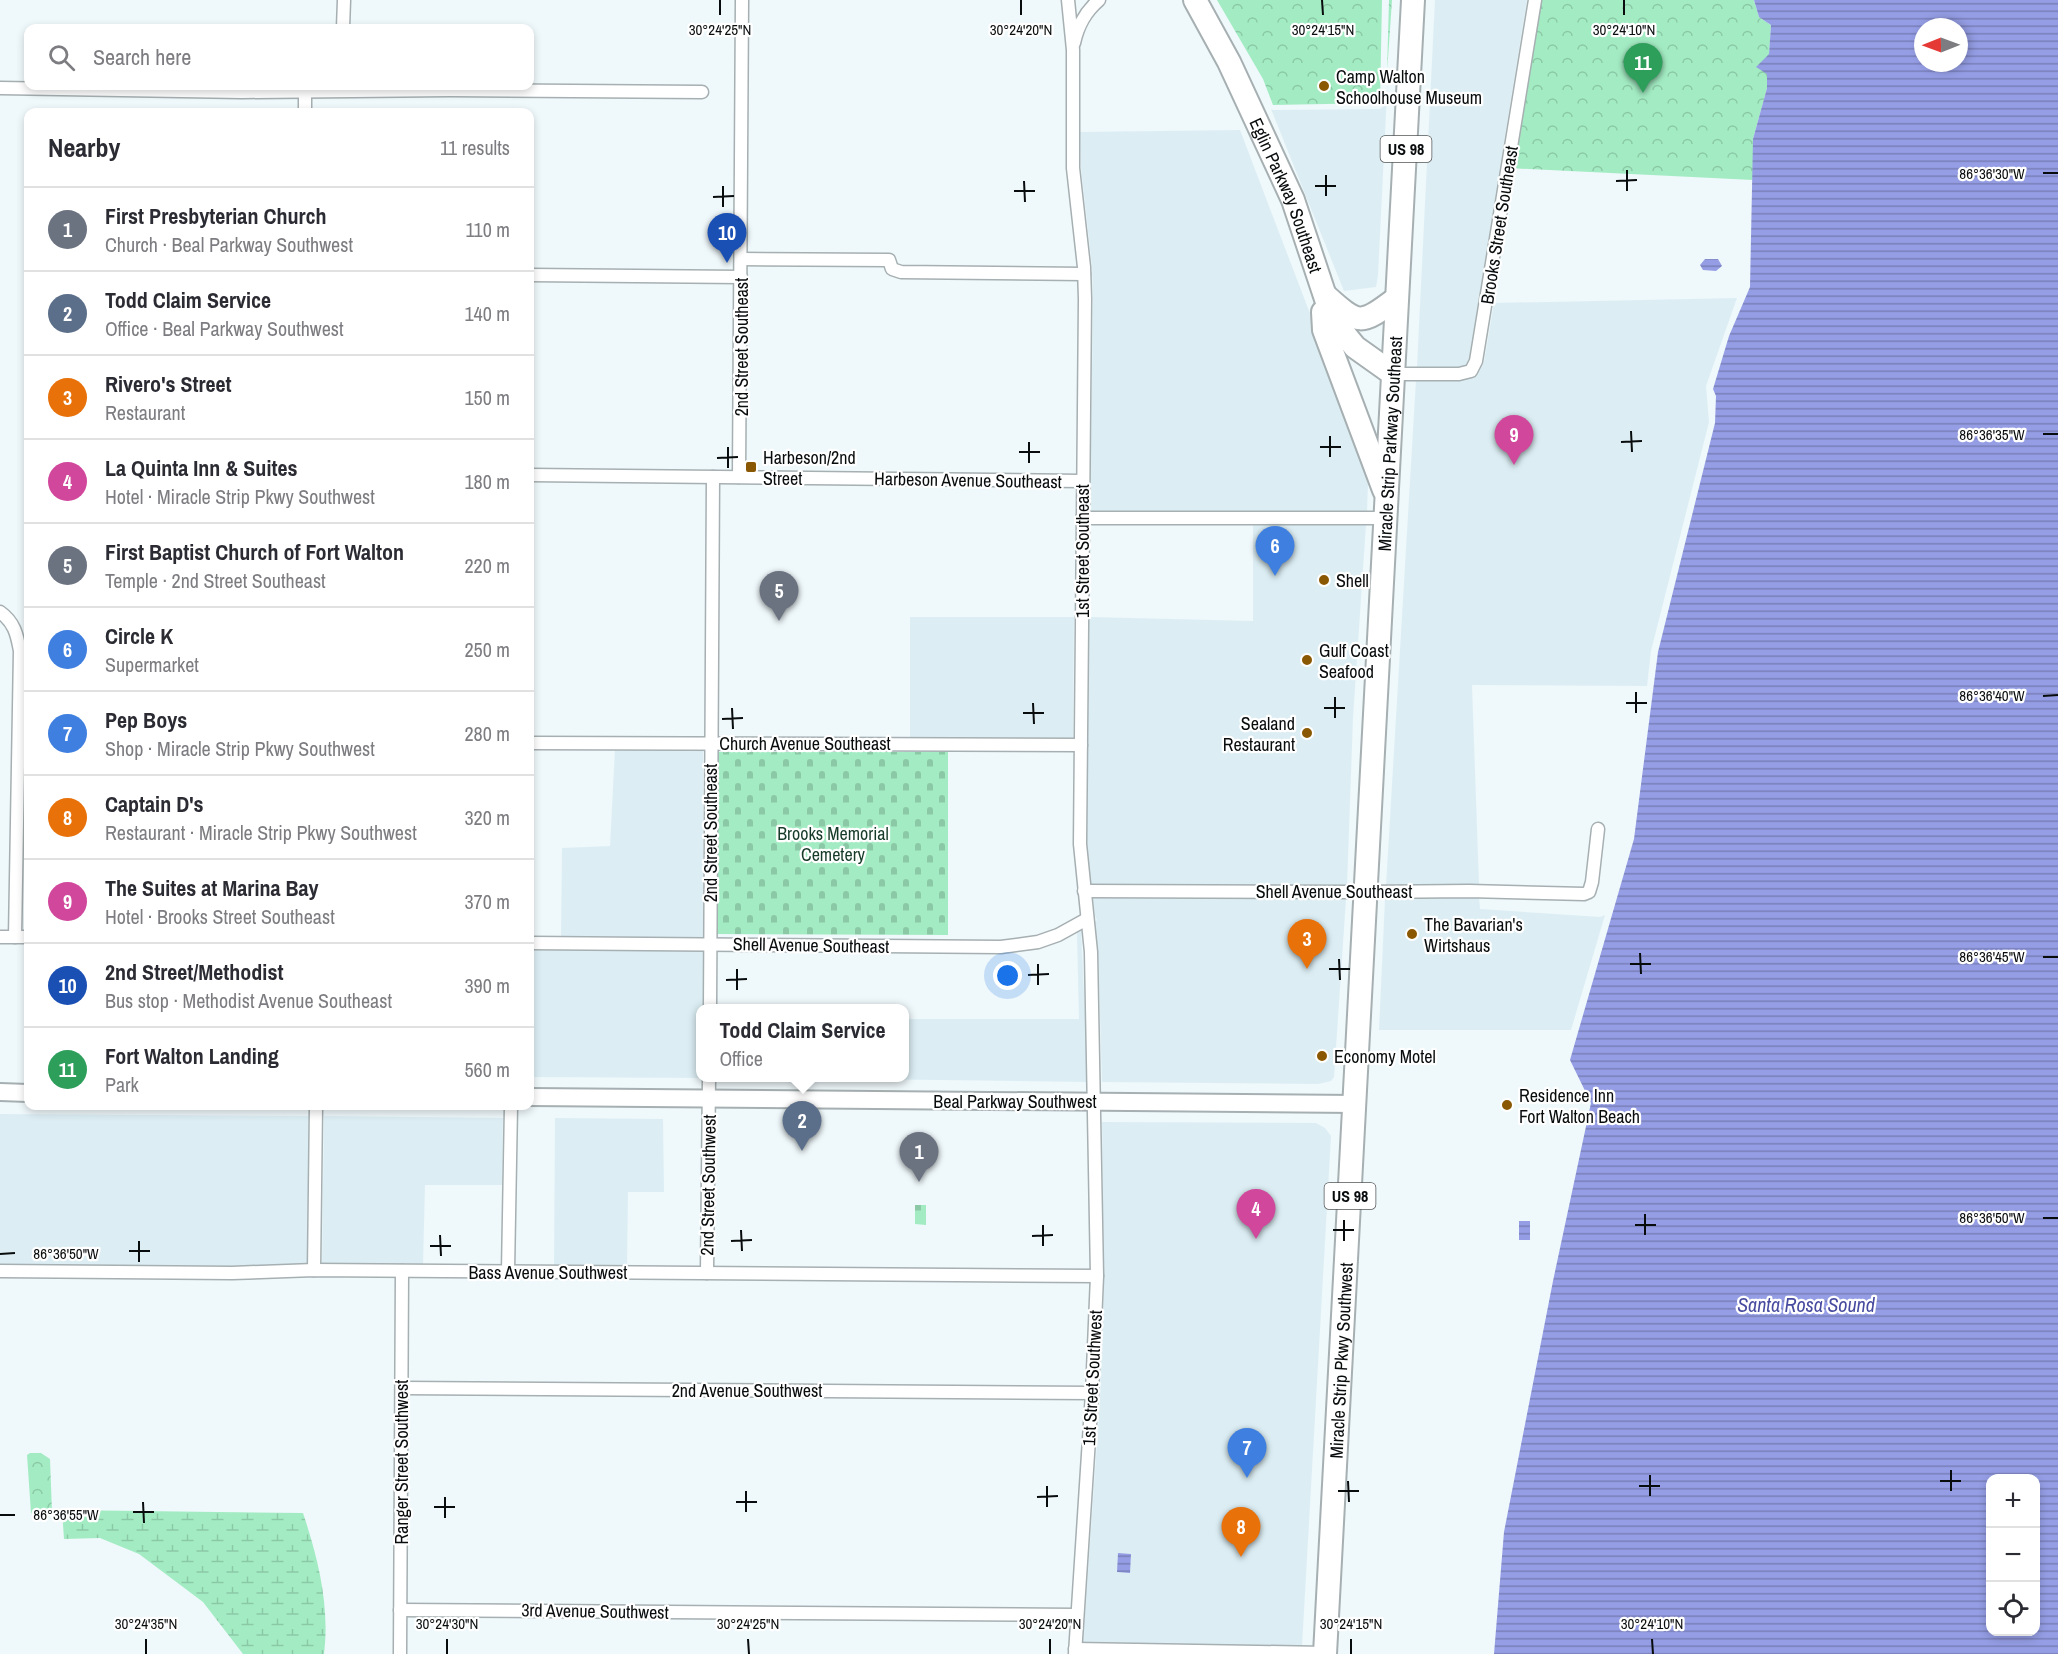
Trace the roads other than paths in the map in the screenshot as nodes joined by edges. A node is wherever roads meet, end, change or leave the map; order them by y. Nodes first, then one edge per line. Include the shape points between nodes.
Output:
1 (344, 0) edge
2 (742, 0) edge
3 (1068, 0) edge
4 (1100, 0) edge
5 (1195, 0) edge
6 (1413, 0) edge
7 (1535, 0) edge
8 (343, 24) edge
9 (1072, 50) junction
10 (0, 88) edge
11 (24, 89) edge
12 (69, 90) edge
13 (324, 90) edge
14 (522, 90) edge
15 (305, 92) junction
16 (702, 92) dead end
17 (305, 108) edge
18 (741, 259) junction
19 (1084, 274) junction
20 (534, 275) edge
21 (741, 277) junction
22 (1322, 293) junction
23 (1397, 298) junction
24 (1393, 374) junction
25 (534, 475) edge
26 (713, 477) junction
27 (739, 477) junction
28 (1082, 481) junction
29 (1387, 508) junction
30 (1082, 518) junction
31 (0, 612) edge
32 (534, 743) edge
33 (711, 743) junction
34 (1080, 745) junction
35 (1598, 829) dead end
36 (1084, 891) junction
37 (1367, 892) junction
38 (1087, 919) junction
39 (0, 937) edge
40 (15, 937) junction
41 (24, 937) edge
42 (534, 943) edge
43 (710, 944) junction
44 (710, 1004) edge
45 (709, 1082) edge
46 (0, 1092) edge
47 (24, 1092) edge
48 (534, 1097) edge
49 (709, 1098) junction
50 (1095, 1101) junction
51 (1356, 1104) junction
52 (316, 1110) edge
53 (511, 1110) edge
54 (314, 1270) junction
55 (0, 1271) edge
56 (402, 1271) junction
57 (508, 1271) junction
58 (707, 1273) junction
59 (1097, 1276) junction
60 (402, 1388) junction
61 (1092, 1393) junction
62 (400, 1610) junction
63 (1077, 1615) junction
64 (1075, 1652) edge
65 (400, 1654) edge
66 (1325, 1654) edge

1 - 8 street
2 - 18 street, 2nd Street Southeast
3 - 9 street, 1st Street Southeast
4 - 9 street via 1081,21
5 - 22 highway, Eglin Parkway Southeast via 1267,140 1293,200
6 - 23 highway, Miracle Strip Parkway Southeast / US 98
7 - 24 street, Brooks Street Southeast via 1476,361 1471,371 1459,374
9 - 19 street, 1st Street Southeast via 1074,168
10 - 11 street
12 - 15 street
13 - 15 street
14 - 16 street
15 - 17 street
18 - 19 street via 889,260 892,269 901,272
18 - 21 street, 2nd Street Southeast
19 - 28 street, 1st Street Southeast
20 - 21 street
21 - 27 street, 2nd Street Southeast
22 - 23 highway via 1356,318 1377,313
22 - 24 highway, Eglin Parkway Southeast via 1333,320 1354,347
22 - 29 highway via 1324,330
23 - 24 highway, Miracle Strip Parkway Southeast / US 98
24 - 29 highway, Miracle Strip Parkway Southeast / US 98
25 - 26 street, Harbeson Avenue Southeast
26 - 27 street, Harbeson Avenue Southeast
26 - 33 street, 2nd Street Southeast
27 - 28 street, Harbeson Avenue Southeast
28 - 30 street, 1st Street Southeast
29 - 30 street
29 - 37 highway, Miracle Strip Parkway Southeast / US 98
30 - 34 street, 1st Street Southeast
31 - 40 street via 11,621 20,651
32 - 33 street, Church Avenue Southeast
33 - 34 street, Church Avenue Southeast
33 - 43 street, 2nd Street Southeast
34 - 36 street, 1st Street Southeast
35 - 37 street, Shell Avenue Southeast via 1592,882 1589,892 1584,894
36 - 37 street, Shell Avenue Southeast
36 - 38 street, 1st Street Southeast
37 - 51 highway, Miracle Strip Parkway Southeast / US 98
38 - 43 street, Shell Avenue Southeast via 1038,942 1000,947
38 - 50 street, 1st Street Southeast
39 - 40 street
40 - 41 street
42 - 43 street, Shell Avenue Southeast
43 - 44 street, 2nd Street Southeast
45 - 49 street
46 - 47 main road
48 - 49 main road, Beal Parkway Southwest
49 - 50 main road, Beal Parkway Southwest
49 - 58 street, 2nd Street Southwest
50 - 51 main road, Beal Parkway Southwest
50 - 59 street, 1st Street Southwest
51 - 66 highway, Miracle Strip Pkwy Southwest / US 98
52 - 54 street
53 - 57 street
54 - 55 street, Bass Avenue Southwest
54 - 56 street, Bass Avenue Southwest
56 - 57 street, Bass Avenue Southwest
56 - 60 street, Ranger Street Southwest
57 - 58 street, Bass Avenue Southwest
58 - 59 street, Bass Avenue Southwest
59 - 61 street, 1st Street Southwest
60 - 61 street, 2nd Avenue Southwest
60 - 62 street, Ranger Street Southwest
61 - 63 street, 1st Street Southwest
62 - 63 street, 3rd Avenue Southwest
62 - 65 street, Ranger Street Southwest
63 - 64 street, 1st Street Southwest
64 - 66 street

